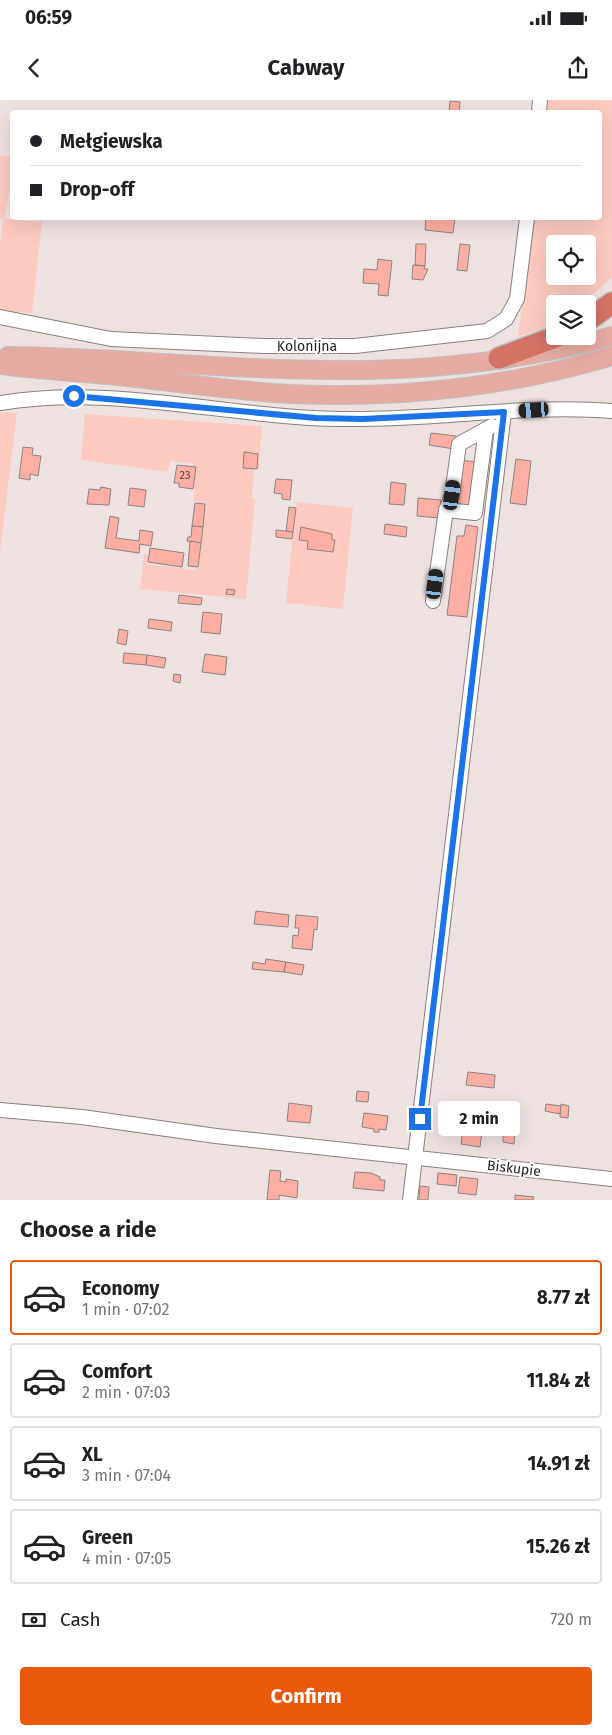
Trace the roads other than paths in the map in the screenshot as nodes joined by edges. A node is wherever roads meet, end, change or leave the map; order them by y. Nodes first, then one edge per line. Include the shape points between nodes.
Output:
1 (526, 220) edge
2 (612, 303) edge
3 (596, 314) edge
4 (0, 317) edge
5 (612, 336) edge
6 (546, 340) edge
7 (0, 356) edge
8 (612, 356) edge
9 (499, 358) junction
10 (0, 364) edge
11 (0, 403) edge
12 (612, 411) edge
13 (504, 417) junction
14 (486, 428) junction
15 (446, 510) junction
16 (433, 601) dead end
17 (0, 1110) edge
18 (415, 1156) junction
19 (612, 1179) edge
20 (410, 1200) edge

1 - 4 street, Kolonijna via 517,299 506,319 487,332 355,346 264,346 111,340
2 - 3 highway
5 - 9 main road
6 - 9 highway
7 - 9 main road via 332,370 418,367
8 - 10 main road via 539,374 469,386 362,395 259,392
11 - 13 street via 58,396 93,396 245,413 340,419
12 - 13 street via 587,409
13 - 14 street
13 - 18 street
14 - 15 street via 459,444 452,495
14 - 15 street via 475,513
15 - 16 street
17 - 18 street, Biskupie
18 - 19 street, Biskupie
18 - 20 street

